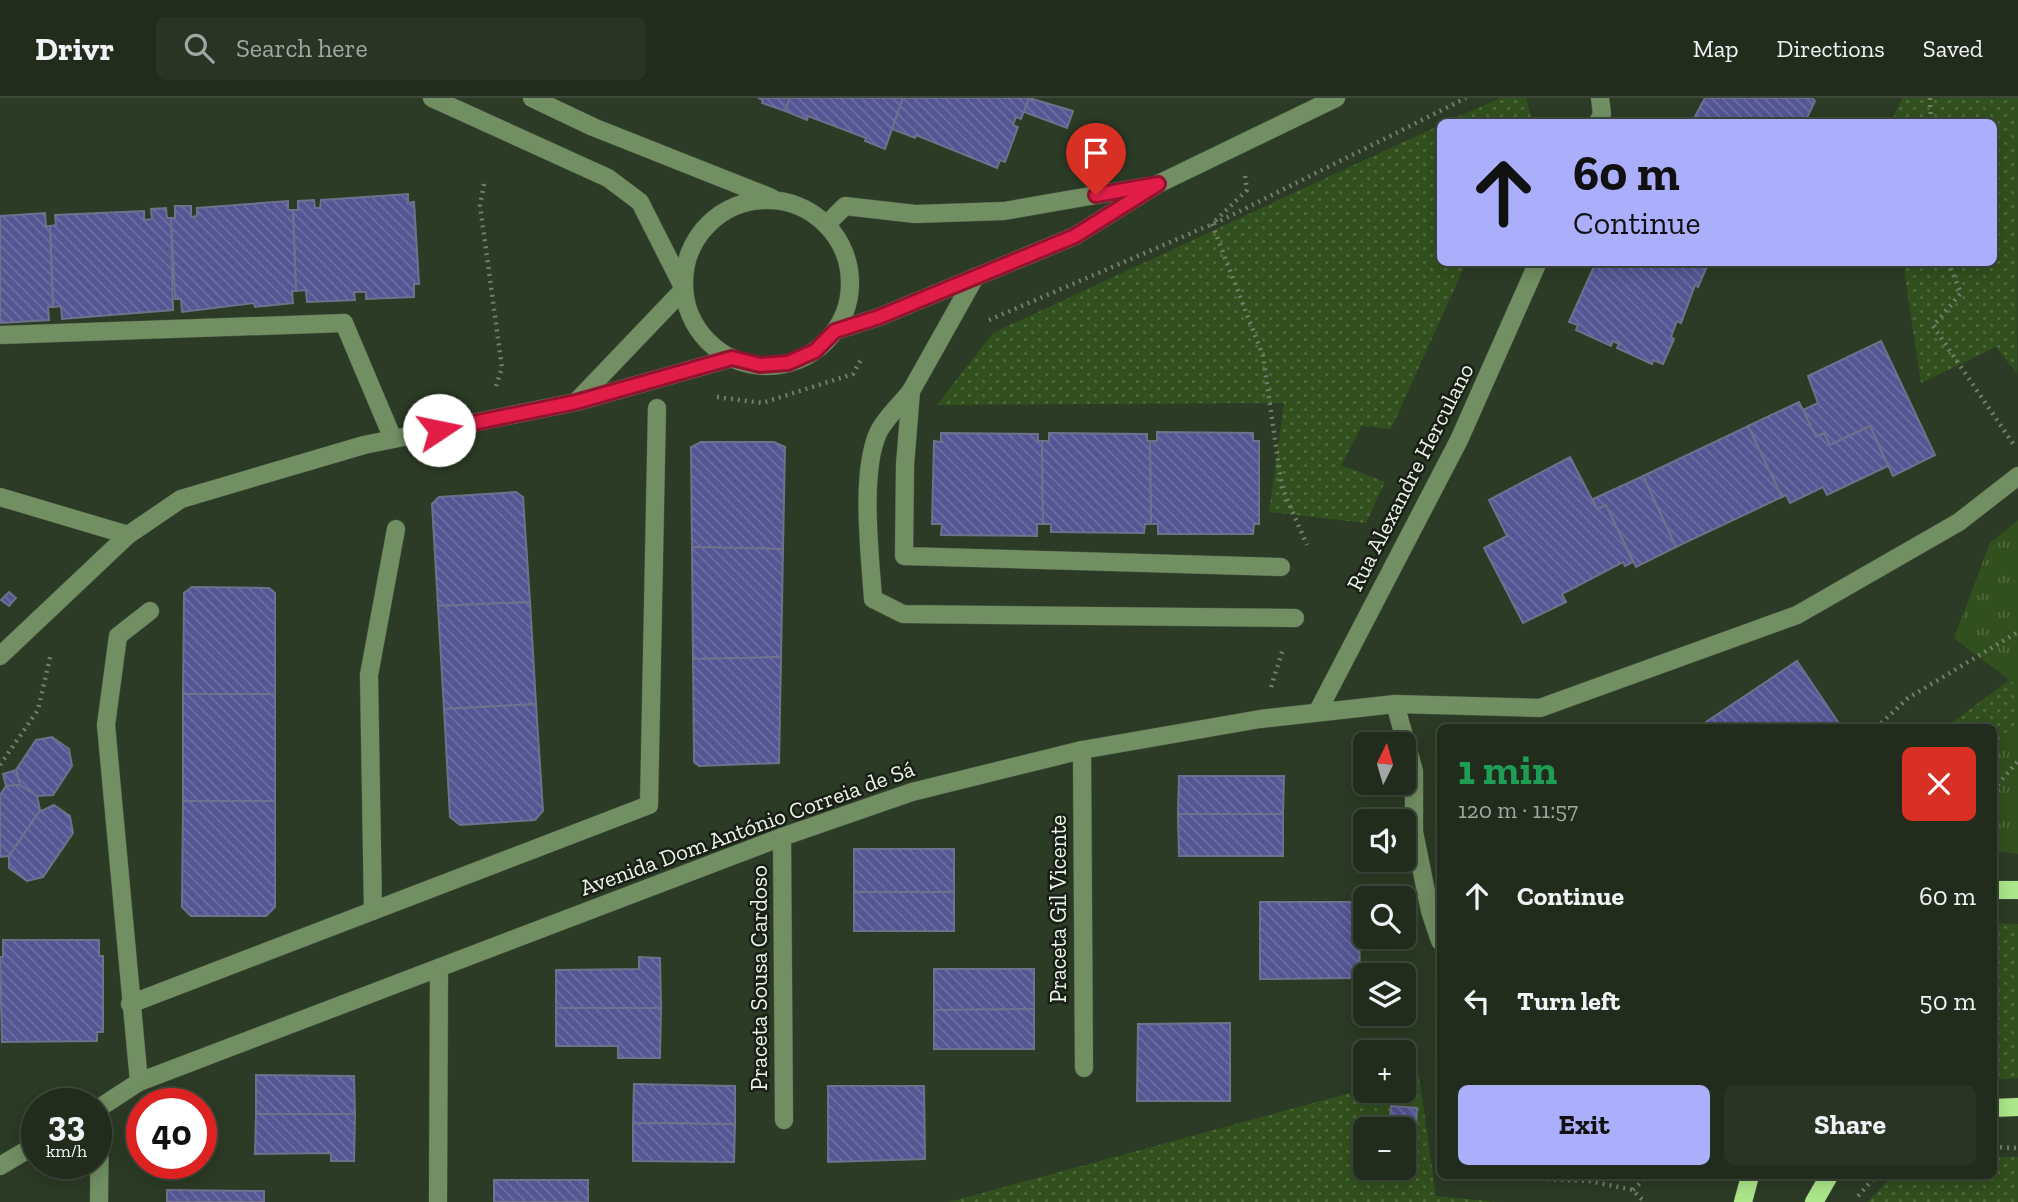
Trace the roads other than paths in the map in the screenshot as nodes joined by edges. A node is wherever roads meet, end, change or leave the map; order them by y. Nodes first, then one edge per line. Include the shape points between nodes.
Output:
1 (432, 98) edge
2 (532, 98) edge
3 (1336, 98) edge
4 (1600, 98) edge
5 (1600, 119) edge
6 (1158, 184) junction
7 (775, 200) junction
8 (827, 224) junction
9 (1536, 266) edge
10 (975, 277) junction
11 (684, 289) junction
12 (835, 331) junction
13 (0, 335) edge
14 (732, 358) junction
15 (911, 391) junction
16 (576, 402) junction
17 (657, 408) dead end
18 (393, 439) junction
19 (2018, 476) edge
20 (0, 497) edge
21 (396, 529) dead end
22 (128, 535) junction
23 (1281, 567) dead end
24 (150, 611) dead end
25 (1294, 618) road end
26 (0, 656) edge
27 (1395, 704) junction
28 (1318, 711) junction
29 (1082, 750) junction
30 (782, 837) junction
31 (1997, 890) edge
32 (2018, 890) edge
33 (373, 911) junction
34 (1437, 932) edge
35 (439, 968) junction
36 (130, 1004) junction
37 (1083, 1068) dead end
38 (139, 1082) junction
39 (112, 1100) edge
40 (2018, 1107) edge
41 (1997, 1108) edge
42 (784, 1120) dead end
43 (21, 1154) edge
44 (0, 1166) edge
45 (99, 1179) edge
46 (1749, 1179) edge
47 (1827, 1179) edge
48 (99, 1202) edge
49 (438, 1202) edge
50 (1743, 1202) edge
51 (1814, 1202) edge

1 - 11 street via 608,178 640,202
2 - 7 street
3 - 6 street
4 - 5 street
6 - 8 street via 1004,211 915,214 845,206
6 - 10 street via 1075,236
7 - 8 street via 803,207
7 - 11 street via 746,202 720,214 699,234 687,260
8 - 12 street via 843,248 851,276 848,304
9 - 28 street, Rua Alexandre Herculano via 1459,440
10 - 12 street
10 - 15 street
11 - 14 street via 691,317 708,341
11 - 16 street
12 - 14 street via 815,351 788,363 760,365
13 - 18 street via 344,323
14 - 16 street
15 - 23 street via 904,556
15 - 25 street via 878,433 869,474 873,599 903,614
16 - 18 street
17 - 33 street via 649,805
18 - 22 street via 181,499
19 - 27 street, Avenida Dom António Correia de Sá via 1959,522 1797,615 1540,708
20 - 22 street
21 - 33 street via 369,675
22 - 26 street
24 - 36 street via 118,636 106,726
27 - 28 street, Avenida Dom António Correia de Sá
27 - 34 street via 1414,771 1414,832
28 - 29 street, Avenida Dom António Correia de Sá
29 - 30 street, Avenida Dom António Correia de Sá via 912,792
29 - 37 street, Praceta Gil Vicente
30 - 35 street, Avenida Dom António Correia de Sá
30 - 42 street, Praceta Sousa Cardoso
31 - 32 main road
33 - 36 street
35 - 38 street, Avenida Dom António Correia de Sá
35 - 49 street
36 - 38 street
38 - 39 street, Avenida Dom António Correia de Sá
40 - 41 main road
43 - 44 street
45 - 48 street
46 - 50 main road
47 - 51 main road

